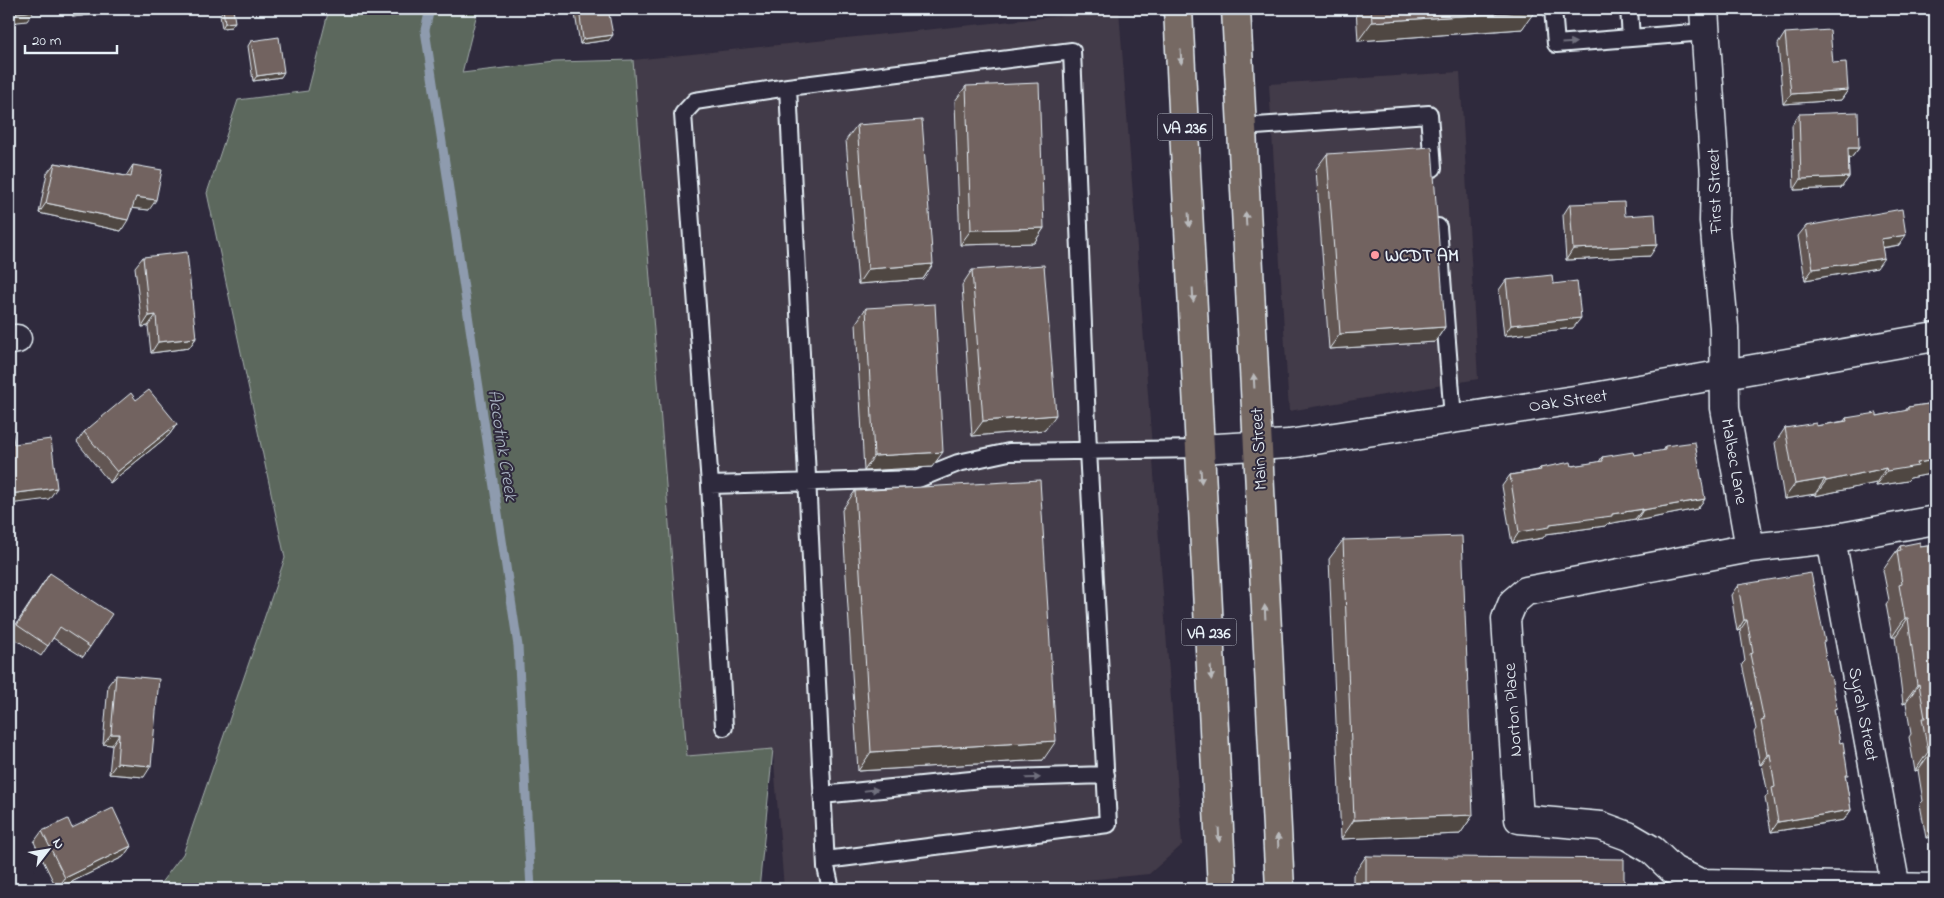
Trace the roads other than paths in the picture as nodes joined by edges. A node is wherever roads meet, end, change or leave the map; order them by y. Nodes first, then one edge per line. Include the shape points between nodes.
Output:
1 (1178, 9) edge
2 (1236, 9) edge
3 (1553, 9) edge
4 (1629, 9) edge
5 (1704, 20) edge
6 (1631, 38) junction
7 (788, 87) junction
8 (1241, 127) junction
9 (1434, 182) edge
10 (1436, 212) edge
11 (1935, 337) edge
12 (1725, 374) junction
13 (1453, 418) junction
14 (1258, 447) junction
15 (1199, 449) junction
16 (1088, 450) junction
17 (806, 482) junction
18 (710, 485) junction
19 (1935, 520) edge
20 (1831, 540) junction
21 (1750, 548) junction
22 (724, 727) dead end
23 (1106, 775) junction
24 (822, 795) junction
25 (826, 860) junction
26 (1896, 888) edge
27 (1935, 888) edge
28 (831, 889) edge
29 (1222, 889) edge
30 (1280, 889) edge

1 -> 15 main road, VA 236
2 - 8 main road, Main Street
3 -> 6 lane via 1556,44
4 - 6 lane
5 - 6 lane
5 - 12 street, First Street
7 - 16 lane via 1072,51
7 - 17 lane
7 - 18 lane via 695,101 683,114
8 - 9 lane via 1429,114
14 -> 8 main road, Main Street
10 - 13 lane
11 - 12 street, Oak Street
12 - 13 street, Oak Street
12 - 21 street, Malbec Lane via 1725,408
13 - 14 street, Oak Street
14 - 15 street, Oak Street
30 -> 14 main road, Main Street
15 - 16 lane
15 -> 29 main road, VA 236
16 - 17 lane via 1009,452 958,463 918,479
16 - 23 lane
17 - 18 lane
17 - 24 lane
18 - 22 lane
19 - 20 street, Norton Place
20 - 21 street, Norton Place
20 - 26 street, Syrah Street
21 - 26 street, Norton Place via 1526,590 1513,602 1506,619 1519,819 1601,826 1628,836 1652,850 1673,870 1700,883
24 -> 23 lane via 981,779
23 - 25 lane via 1108,824
24 - 25 lane
25 - 28 lane
26 - 27 street, Norton Place

